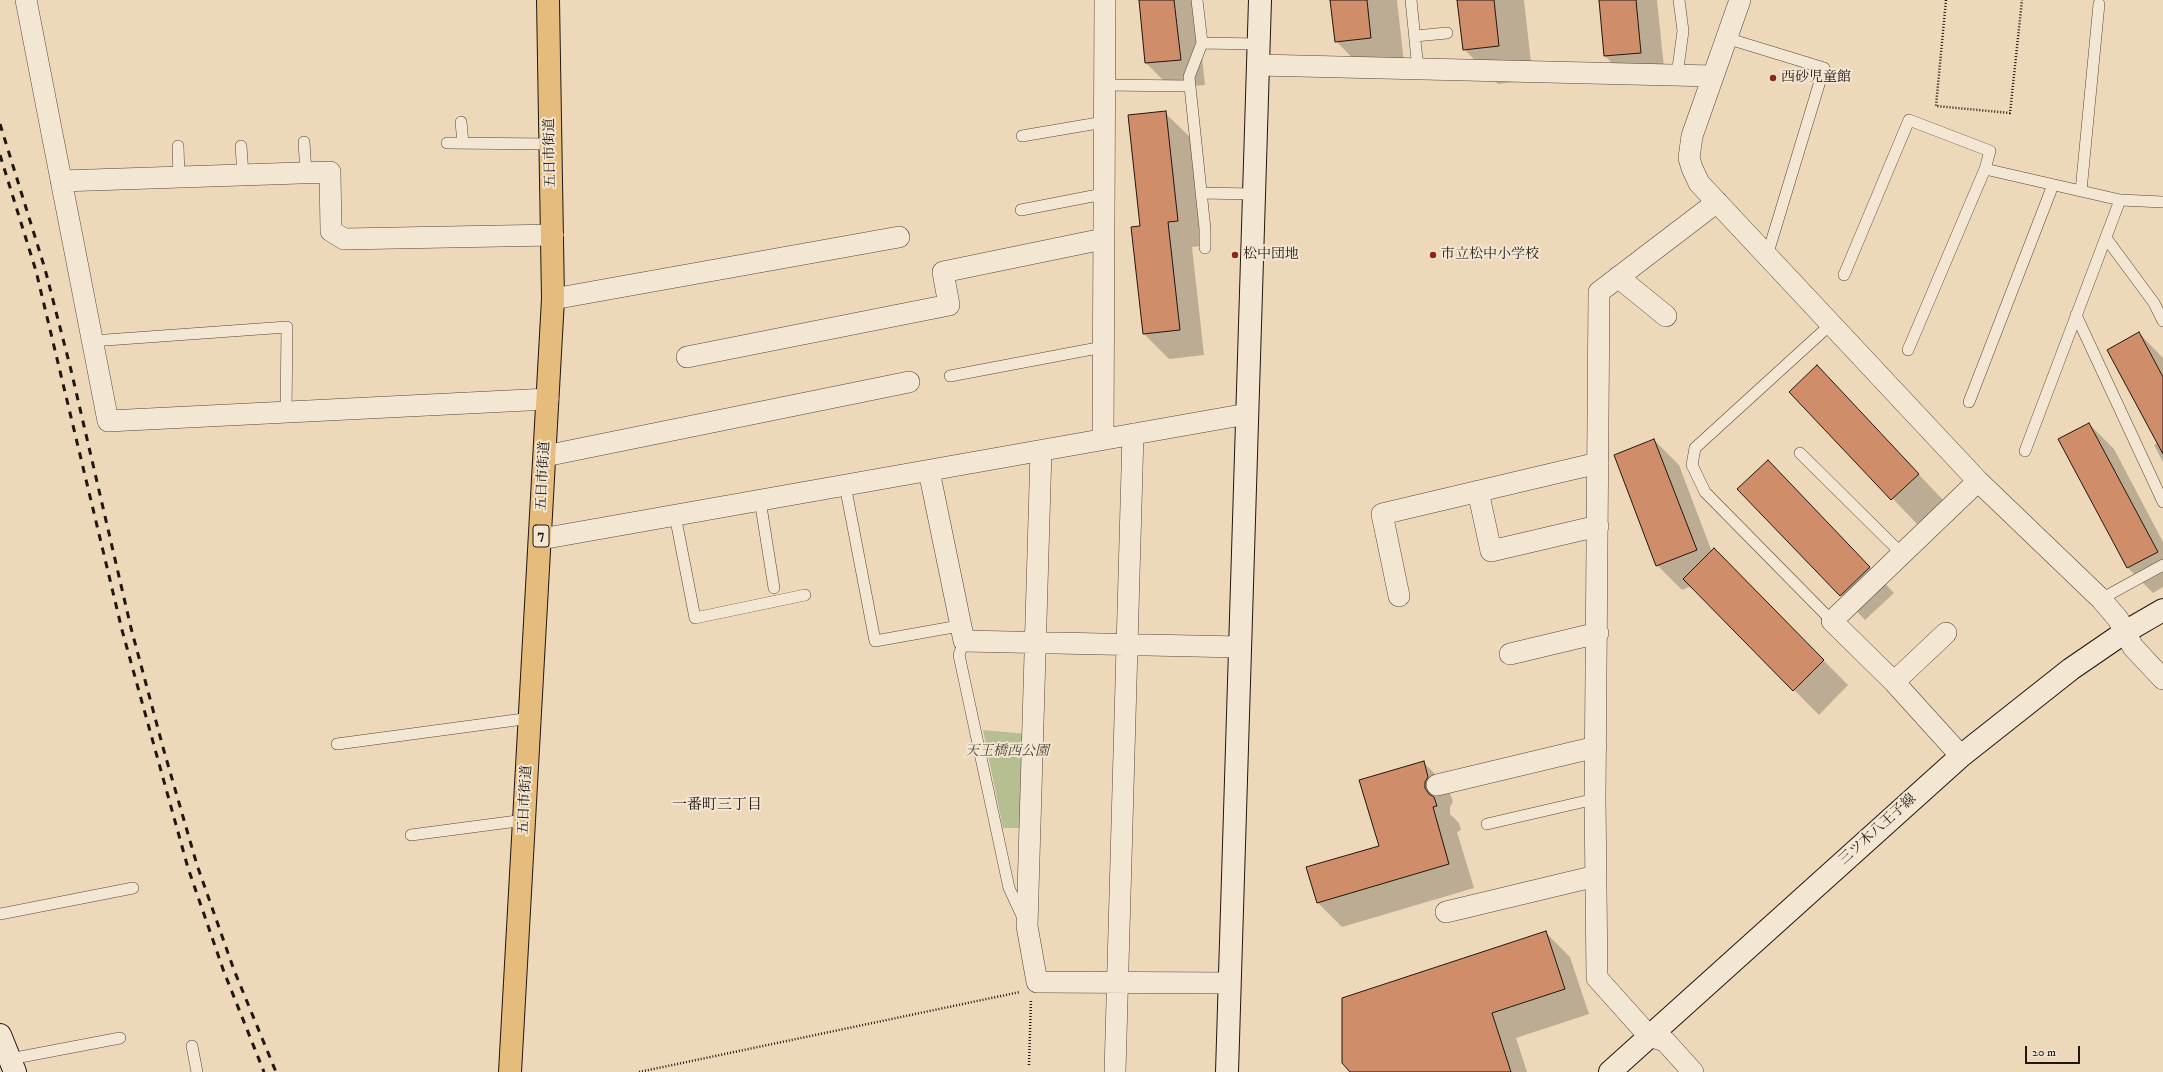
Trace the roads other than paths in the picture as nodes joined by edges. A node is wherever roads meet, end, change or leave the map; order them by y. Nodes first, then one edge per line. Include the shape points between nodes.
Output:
1 (26, 0) edge
2 (548, 0) edge
3 (1105, 0) edge
4 (1197, 0) edge
5 (1260, 0) edge
6 (1411, 0) edge
7 (1679, 0) edge
8 (1740, 0) edge
9 (2099, 4) dead end
10 (1447, 33) dead end
11 (1415, 36) junction
12 (1726, 38) junction
13 (1202, 43) junction
14 (1258, 44) junction
15 (1258, 65) junction
16 (1418, 70) junction
17 (1677, 75) junction
18 (1713, 76) junction
19 (1105, 85) junction
20 (1190, 86) junction
21 (461, 122) dead end
22 (1104, 122) junction
23 (1022, 136) dead end
24 (304, 142) dead end
25 (447, 143) dead end
26 (463, 143) junction
27 (551, 144) junction
28 (178, 146) dead end
29 (241, 146) dead end
30 (1985, 169) junction
31 (306, 173) junction
32 (243, 175) junction
33 (179, 177) junction
34 (61, 181) junction
35 (2053, 185) junction
36 (2081, 191) junction
37 (1201, 193) junction
38 (1103, 194) junction
39 (1253, 194) junction
40 (2120, 200) junction
41 (1717, 202) junction
42 (2163, 202) edge
43 (1022, 210) dead end
44 (553, 235) junction
45 (899, 237) dead end
46 (2106, 238) junction
47 (1103, 239) junction
48 (1205, 248) dead end
49 (1767, 256) junction
50 (1844, 275) dead end
51 (1618, 277) junction
52 (553, 299) junction
53 (2160, 309) edge
54 (1666, 316) dead end
55 (2076, 316) junction
56 (2163, 321) edge
57 (1831, 324) junction
58 (92, 341) junction
59 (1103, 347) junction
60 (1908, 350) dead end
61 (687, 357) dead end
62 (950, 376) dead end
63 (909, 382) dead end
64 (548, 399) junction
65 (1970, 402) dead end
66 (286, 414) junction
67 (1247, 414) junction
68 (1133, 434) junction
69 (1103, 439) junction
70 (1041, 451) junction
71 (2025, 451) dead end
72 (1800, 453) dead end
73 (545, 456) junction
74 (1598, 462) junction
75 (929, 471) junction
76 (1978, 481) junction
77 (845, 485) junction
78 (1478, 491) junction
79 (760, 500) junction
80 (2163, 502) edge
81 (675, 515) junction
82 (1598, 526) junction
83 (541, 539) junction
84 (1902, 554) junction
85 (2163, 565) edge
86 (774, 588) dead end
87 (805, 595) dead end
88 (1399, 596) dead end
89 (2101, 599) junction
90 (2163, 610) edge
91 (1832, 621) junction
92 (2125, 632) junction
93 (962, 633) junction
94 (1598, 633) junction
95 (1946, 633) dead end
96 (1035, 643) junction
97 (1127, 645) junction
98 (1239, 647) junction
99 (1510, 654) dead end
100 (2163, 679) edge
101 (1894, 682) junction
102 (531, 718) junction
103 (337, 744) dead end
104 (1596, 747) junction
105 (1961, 756) junction
106 (1437, 785) dead end
107 (1595, 799) junction
108 (525, 820) junction
109 (1487, 824) dead end
110 (411, 835) dead end
111 (1596, 876) junction
112 (133, 888) dead end
113 (1446, 912) dead end
114 (0, 914) edge
115 (1026, 926) junction
116 (1117, 981) junction
117 (1230, 983) junction
118 (1649, 1036) junction
119 (120, 1038) dead end
120 (192, 1046) dead end
121 (6, 1053) edge
122 (197, 1072) edge
123 (510, 1072) edge
124 (1115, 1072) edge
125 (1227, 1072) edge
126 (1610, 1072) edge
127 (1693, 1072) edge

1 - 34 street
2 - 27 main road, 五日市街道 / 7
3 - 19 street
4 - 13 lane
5 - 14 street
6 - 11 lane
7 - 17 lane via 1683,31
8 - 12 street
9 - 36 lane
10 - 11 lane
11 - 16 lane
12 - 18 street
12 - 49 lane via 1824,68
13 - 14 lane
13 - 20 lane via 1189,77
14 - 15 street
15 - 16 street
15 - 39 street
16 - 17 street
17 - 18 street
18 - 41 street via 1692,136 1689,158 1699,182
19 - 20 lane
19 - 22 street
20 - 37 lane
21 - 26 lane
22 - 23 lane
22 - 38 street
24 - 31 lane
25 - 26 lane
26 - 27 lane
27 - 44 main road, 五日市街道 / 7
28 - 33 lane
29 - 32 lane
30 - 35 lane
30 - 50 lane via 1990,151 1909,120
30 - 60 lane
31 - 32 street
31 - 44 street via 330,172 332,231 344,239
32 - 33 street
33 - 34 street
34 - 58 street
35 - 36 lane
35 - 65 lane
36 - 40 lane
37 - 39 lane
37 - 48 lane
38 - 43 lane
38 - 47 street
39 - 67 street
40 - 42 lane
40 - 46 lane
41 - 49 street
41 - 51 street
44 - 52 main road, 五日市街道 / 7
45 - 52 street
46 - 53 lane
46 - 55 lane
47 - 59 street
47 - 61 street via 943,272 949,305
49 - 57 street
51 - 54 street
51 - 74 street via 1599,292
52 - 64 main road, 五日市街道 / 7
53 - 56 lane
55 - 71 lane
55 - 80 lane
57 - 76 street
57 - 91 lane via 1695,448 1692,465 1705,492
58 - 66 street via 108,421
58 - 66 lane via 287,327
59 - 62 lane
59 - 69 street
63 - 73 street
64 - 66 street
64 - 73 main road, 五日市街道 / 7
67 - 68 street
67 - 98 street
68 - 69 street
68 - 97 street
69 - 70 street
70 - 75 street
70 - 96 street
72 - 84 lane
73 - 83 main road, 五日市街道 / 7
74 - 78 street
74 - 82 street
75 - 77 street
75 - 93 street
76 - 84 street
76 - 89 street
77 - 79 street
77 - 93 lane via 875,641
78 - 82 street via 1491,552
78 - 88 street via 1382,514
79 - 81 street
79 - 86 lane
81 - 83 street
81 - 87 lane via 695,618
82 - 94 street
83 - 102 main road, 五日市街道 / 7
84 - 91 street
85 - 89 lane
89 - 92 street
90 - 92 street, 三ツ木八王子線
91 - 101 street
92 - 100 street via 2133,647
92 - 105 street, 三ツ木八王子線 via 2043,689
93 - 96 street
93 - 115 lane via 959,655 1010,888
94 - 99 street
94 - 104 street
95 - 101 street
96 - 97 street
96 - 115 street
97 - 98 street
97 - 116 street
98 - 117 street
101 - 105 street
102 - 103 lane
102 - 108 main road, 五日市街道 / 7
104 - 106 street
104 - 107 street
105 - 118 street, 三ツ木八王子線
107 - 109 lane
107 - 111 street
108 - 110 lane
108 - 123 main road, 五日市街道 / 7
111 - 113 street
111 - 118 street via 1597,978
112 - 114 lane
115 - 116 street via 1034,986
116 - 117 street
116 - 124 street
117 - 125 street
118 - 126 street, 三ツ木八王子線
118 - 127 street via 1665,1041
119 - 121 lane
120 - 122 lane

